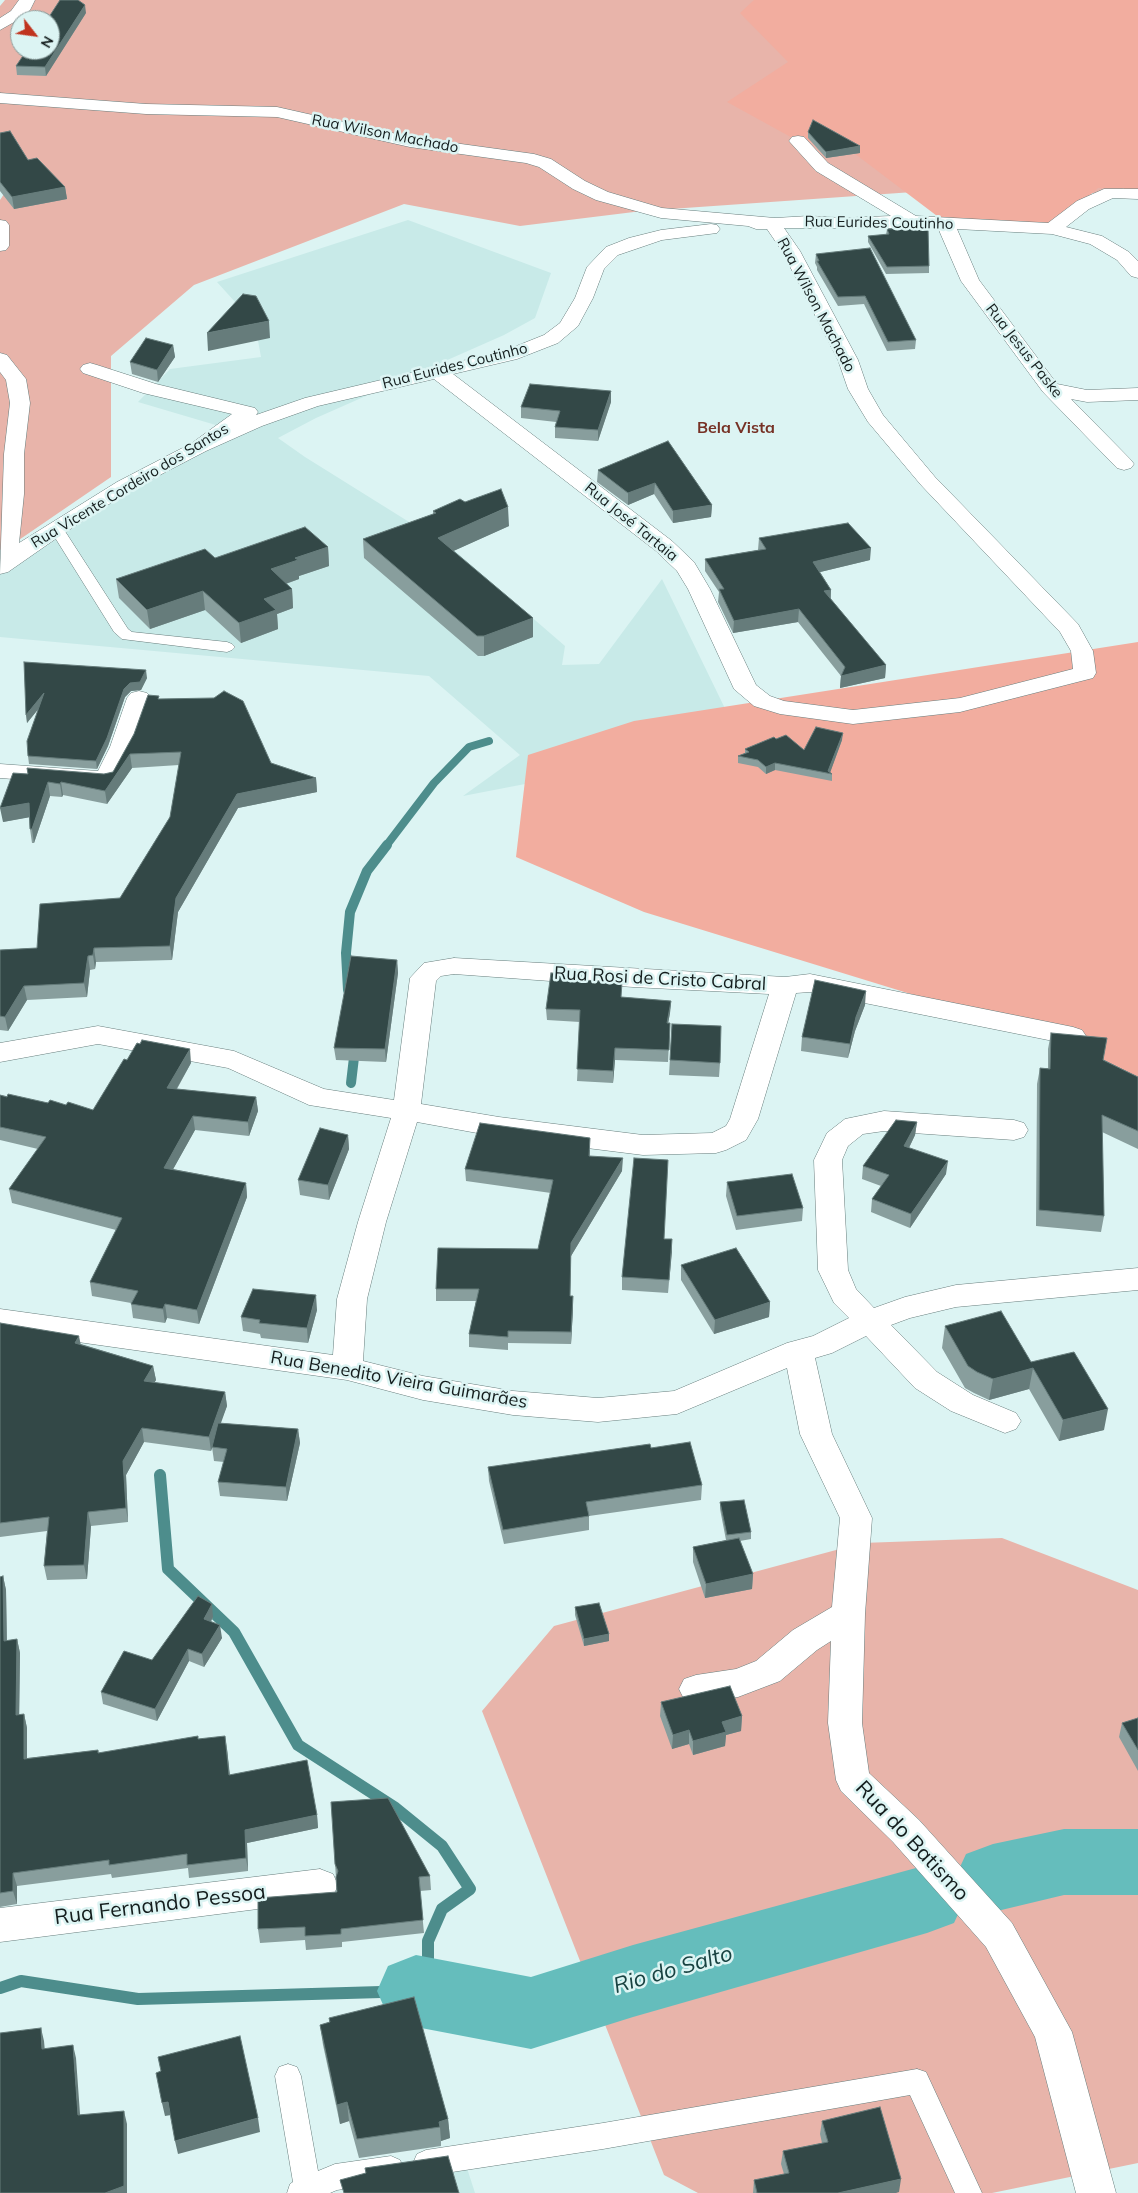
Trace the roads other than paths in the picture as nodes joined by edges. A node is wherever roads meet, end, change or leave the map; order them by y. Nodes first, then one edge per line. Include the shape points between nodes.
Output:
1 (27, 0) edge
2 (0, 25) edge
3 (0, 98) edge
4 (798, 141) dead end
5 (1138, 194) edge
6 (771, 222) junction
7 (912, 222) junction
8 (945, 222) junction
9 (0, 225) edge
10 (1052, 230) junction
11 (0, 246) edge
12 (1138, 271) edge
13 (0, 359) edge
14 (90, 369) dead end
15 (437, 372) junction
16 (1050, 388) junction
17 (1138, 394) edge
18 (199, 447) junction
19 (1124, 464) dead end
20 (56, 528) junction
21 (0, 567) edge
22 (226, 647) dead end
23 (1085, 673) joint
24 (139, 698) dead end
25 (0, 771) edge
26 (785, 986) junction
27 (1073, 1036) edge
28 (0, 1053) edge
29 (407, 1111) junction
30 (1014, 1130) dead end
31 (1138, 1279) edge
32 (0, 1320) edge
33 (870, 1321) junction
34 (798, 1351) junction
35 (347, 1368) junction
36 (1005, 1420) dead end
37 (848, 1614) junction
38 (696, 1688) dead end
39 (320, 1884) dead end
40 (0, 1925) edge
41 (288, 2076) dead end
42 (304, 2191) edge
43 (969, 2193) edge
44 (1096, 2193) edge

1 - 2 street via 24,8
3 - 6 street, Rua Wilson Machado via 146,109 277,112 410,142 528,158 545,163 602,196 661,213
4 - 7 street via 822,168
5 - 10 street via 1110,193 1083,205
6 - 7 street, Rua Eurides Coutinho
6 - 15 street, Rua Eurides Coutinho via 661,235 612,251 596,267 568,326 551,339 510,355
6 - 23 street, Rua Wilson Machado via 791,251 875,418 928,481 1070,629 1082,650
7 - 8 street, Rua Eurides Coutinho
8 - 10 street, Rua Eurides Coutinho
8 - 16 street, Rua Jesus Paske via 970,281
9 - 11 street
10 - 12 street, Rua Eurides Coutinho via 1096,240 1123,256
13 - 21 street via 16,379 20,403 9,542
14 - 18 street, Rua Vicente Cordeiro dos Santos via 150,389 248,412
15 - 18 street, Rua Eurides Coutinho via 312,402 255,422
15 - 23 street, Rua José Tartaia via 652,537 686,567 700,589 746,689 762,701 780,707 853,717 960,705
16 - 17 street via 1087,396
16 - 19 street, Rua Jesus Paske
18 - 20 street, Rua Vicente Cordeiro dos Santos via 124,486
20 - 21 street, Rua Vicente Cordeiro dos Santos
20 - 22 lane via 127,636
24 - 25 street via 122,748 106,779
26 - 27 street via 810,983
26 - 29 street, Rua Rosi de Cristo Cabral via 744,1119 736,1133 716,1143 643,1145 499,1127
26 - 29 street, Rua Rosi de Cristo Cabral via 454,966 434,969 423,978
28 - 29 street via 98,1035 234,1060 319,1098
29 - 35 street, Rua Rosi de Cristo Cabral via 352,1299
30 - 33 street via 884,1121 855,1126 837,1140 828,1160 833,1270 844,1295
31 - 33 street, Rua Benedito Vieira Guimarães via 956,1296 905,1308
32 - 35 street, Rua Benedito Vieira Guimarães
33 - 34 street, Rua Benedito Vieira Guimarães via 821,1345
33 - 36 street via 926,1380 962,1403
34 - 35 street, Rua Benedito Vieira Guimarães via 677,1402 598,1410 514,1403 422,1388
34 - 37 street, Rua do Batismo via 816,1434 856,1518
37 - 38 street via 806,1640 768,1671 738,1683
37 - 44 street, Rua do Batismo via 845,1723 853,1780 906,1831 999,1935 1053,2032
39 - 40 street, Rua Fernando Pessoa
41 - 42 lane
42 - 43 lane via 335,2177 603,2136 918,2082

